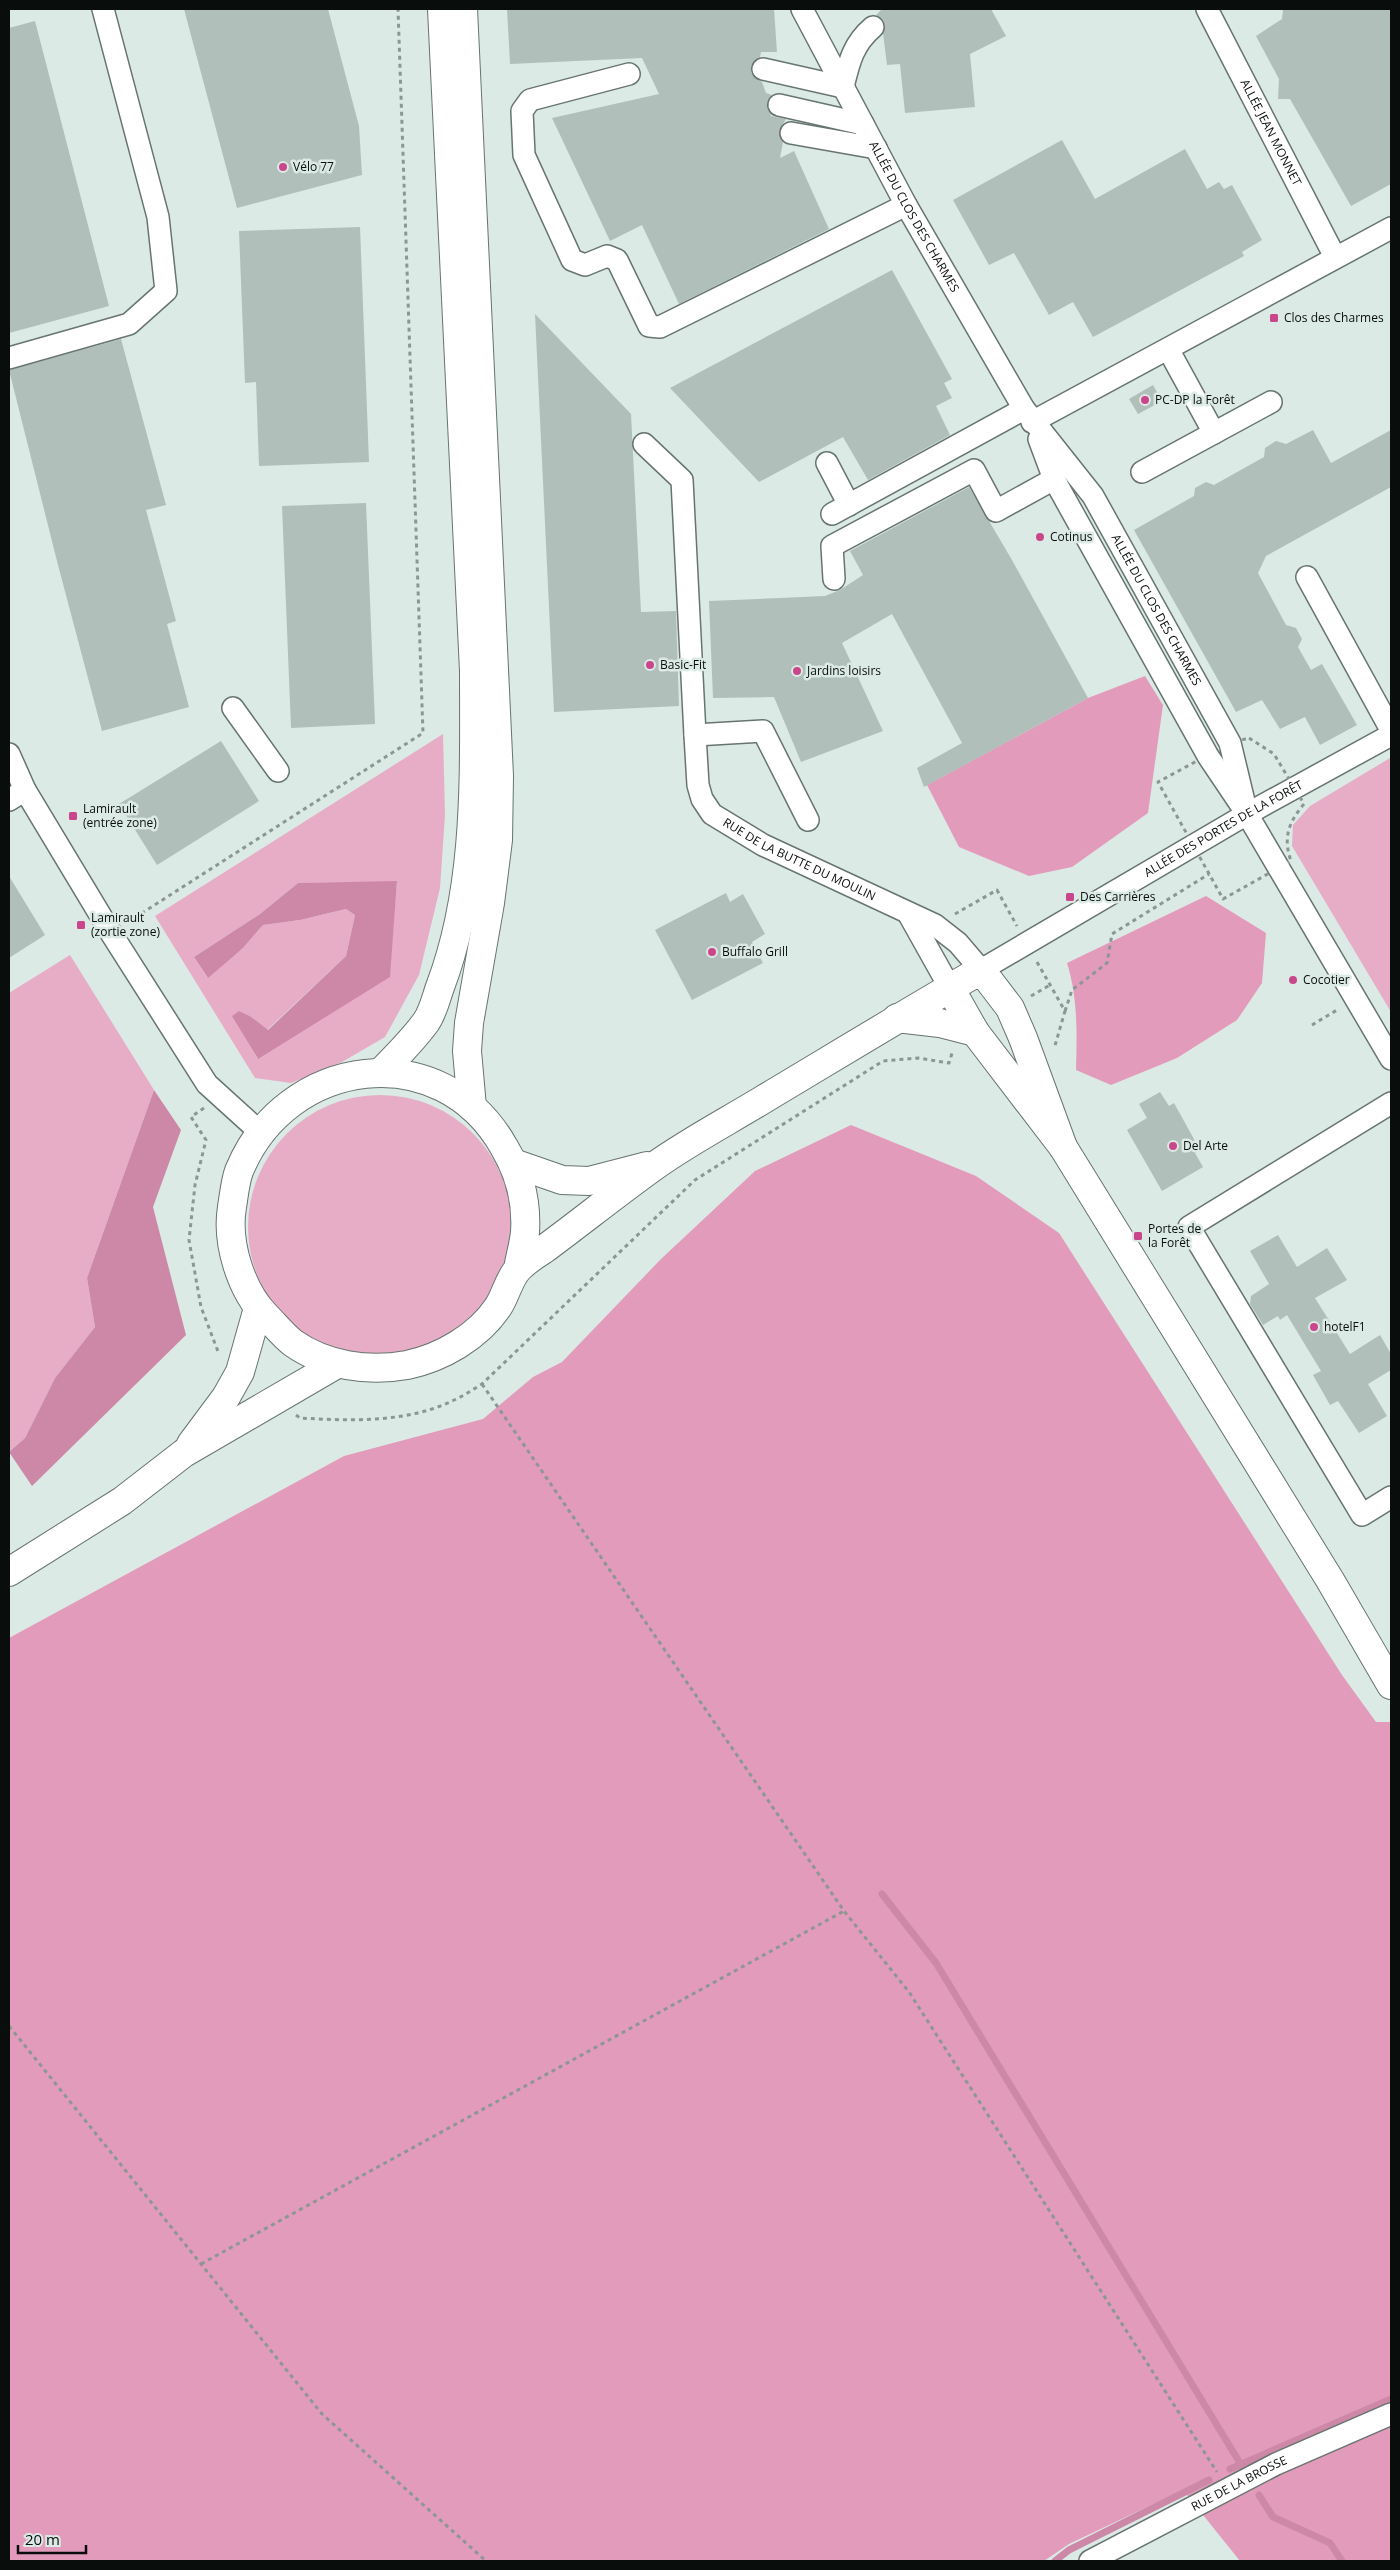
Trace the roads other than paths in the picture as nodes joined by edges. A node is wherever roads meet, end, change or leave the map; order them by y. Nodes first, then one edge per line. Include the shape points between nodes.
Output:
1 (103, 9) edge
2 (442, 9) edge
3 (464, 9) edge
4 (802, 9) edge
5 (1207, 9) edge
6 (873, 27) dead end
7 (763, 69) dead end
8 (629, 74) dead end
9 (843, 87) junction
10 (779, 105) dead end
11 (863, 124) junction
12 (791, 133) dead end
13 (876, 148) junction
14 (906, 205) junction
15 (1391, 228) edge
16 (1335, 257) junction
17 (1168, 349) junction
18 (9, 358) edge
19 (1271, 402) dead end
20 (1028, 416) junction
21 (1214, 433) junction
22 (644, 444) dead end
23 (827, 463) dead end
24 (1142, 472) dead end
25 (1054, 479) junction
26 (1307, 577) dead end
27 (834, 579) dead end
28 (233, 708) dead end
29 (1391, 730) edge
30 (695, 735) junction
31 (1391, 735) edge
32 (9, 754) edge
33 (278, 771) dead end
34 (17, 795) edge
35 (1247, 814) junction
36 (808, 820) dead end
37 (908, 912) junction
38 (981, 970) junction
39 (950, 988) junction
40 (897, 1018) junction
41 (975, 1032) junction
42 (1391, 1059) edge
43 (380, 1073) junction
44 (1391, 1103) edge
45 (472, 1107) junction
46 (260, 1132) junction
47 (1063, 1147) junction
48 (513, 1162) junction
49 (658, 1163) junction
50 (518, 1268) junction
51 (258, 1308) junction
52 (337, 1364) junction
53 (184, 1453) junction
54 (1391, 1497) edge
55 (9, 1572) edge
56 (1391, 1685) edge
57 (1391, 2414) edge
58 (1090, 2561) edge

1 - 18 street via 158,217 166,291 129,324
2 - 43 main road via 474,671 470,847 463,903 448,966 427,1021
3 - 45 main road via 500,776 493,885 469,1023 467,1051
4 - 9 street, ALLÉE DU CLOS DES CHARMES
5 - 16 street, ALLÉE JEAN MONNET
6 - 9 street via 862,36 850,54
7 - 9 street
8 - 14 street via 530,100 522,111 524,155 572,260 585,265 607,256 618,260 649,326 660,327
9 - 11 street, ALLÉE DU CLOS DES CHARMES
10 - 11 street
11 - 13 street, ALLÉE DU CLOS DES CHARMES
12 - 13 street
13 - 14 street, ALLÉE DU CLOS DES CHARMES
14 - 20 street, ALLÉE DU CLOS DES CHARMES
15 - 16 street
16 - 17 street
17 - 20 street
17 - 21 street
19 - 21 street
20 - 23 street via 841,510
20 - 25 street, ALLÉE DU CLOS DES CHARMES
20 - 35 street, ALLÉE DU CLOS DES CHARMES via 1093,496 1221,726 1230,743
21 - 24 street
22 - 30 street, RUE DE LA BUTTE DU MOULIN via 682,480
25 - 27 street via 996,511 974,470 832,546
25 - 35 street, ALLÉE DU CLOS DES CHARMES via 1208,756
26 - 29 street
28 - 33 street
30 - 36 street via 763,731
30 - 37 street, RUE DE LA BUTTE DU MOULIN via 698,785 702,800 712,814 763,845
31 - 35 street, ALLÉE DES PORTES DE LA FORÊT
32 - 34 street
34 - 46 street via 111,933 207,1084
35 - 38 street, ALLÉE DES PORTES DE LA FORÊT
35 - 42 street, ALLÉE DU CLOS DES CHARMES
37 - 38 street, RUE DE LA BUTTE DU MOULIN via 935,925 958,944
37 - 39 street
38 - 39 main road
38 - 47 main road via 1010,1008
39 - 40 main road
39 - 41 main road
40 - 41 main road via 940,1023
40 - 49 main road
41 - 47 main road
43 - 45 main road via 429,1082
43 - 46 main road via 352,1075 326,1082 278,1111
44 - 54 street via 1189,1227 1362,1515
45 - 48 main road via 496,1132
46 - 51 main road via 238,1173 230,1220 237,1266
47 - 56 main road via 1330,1580
48 - 49 main road via 562,1180 588,1181
48 - 50 main road via 524,1197 525,1233
49 - 50 main road
50 - 52 main road via 497,1308 466,1340 434,1357 382,1369
51 - 52 main road via 293,1343
51 - 53 main road via 240,1372 226,1397
52 - 53 main road
53 - 55 main road via 122,1501
57 - 58 street, RUE DE LA BROSSE via 1276,2464

